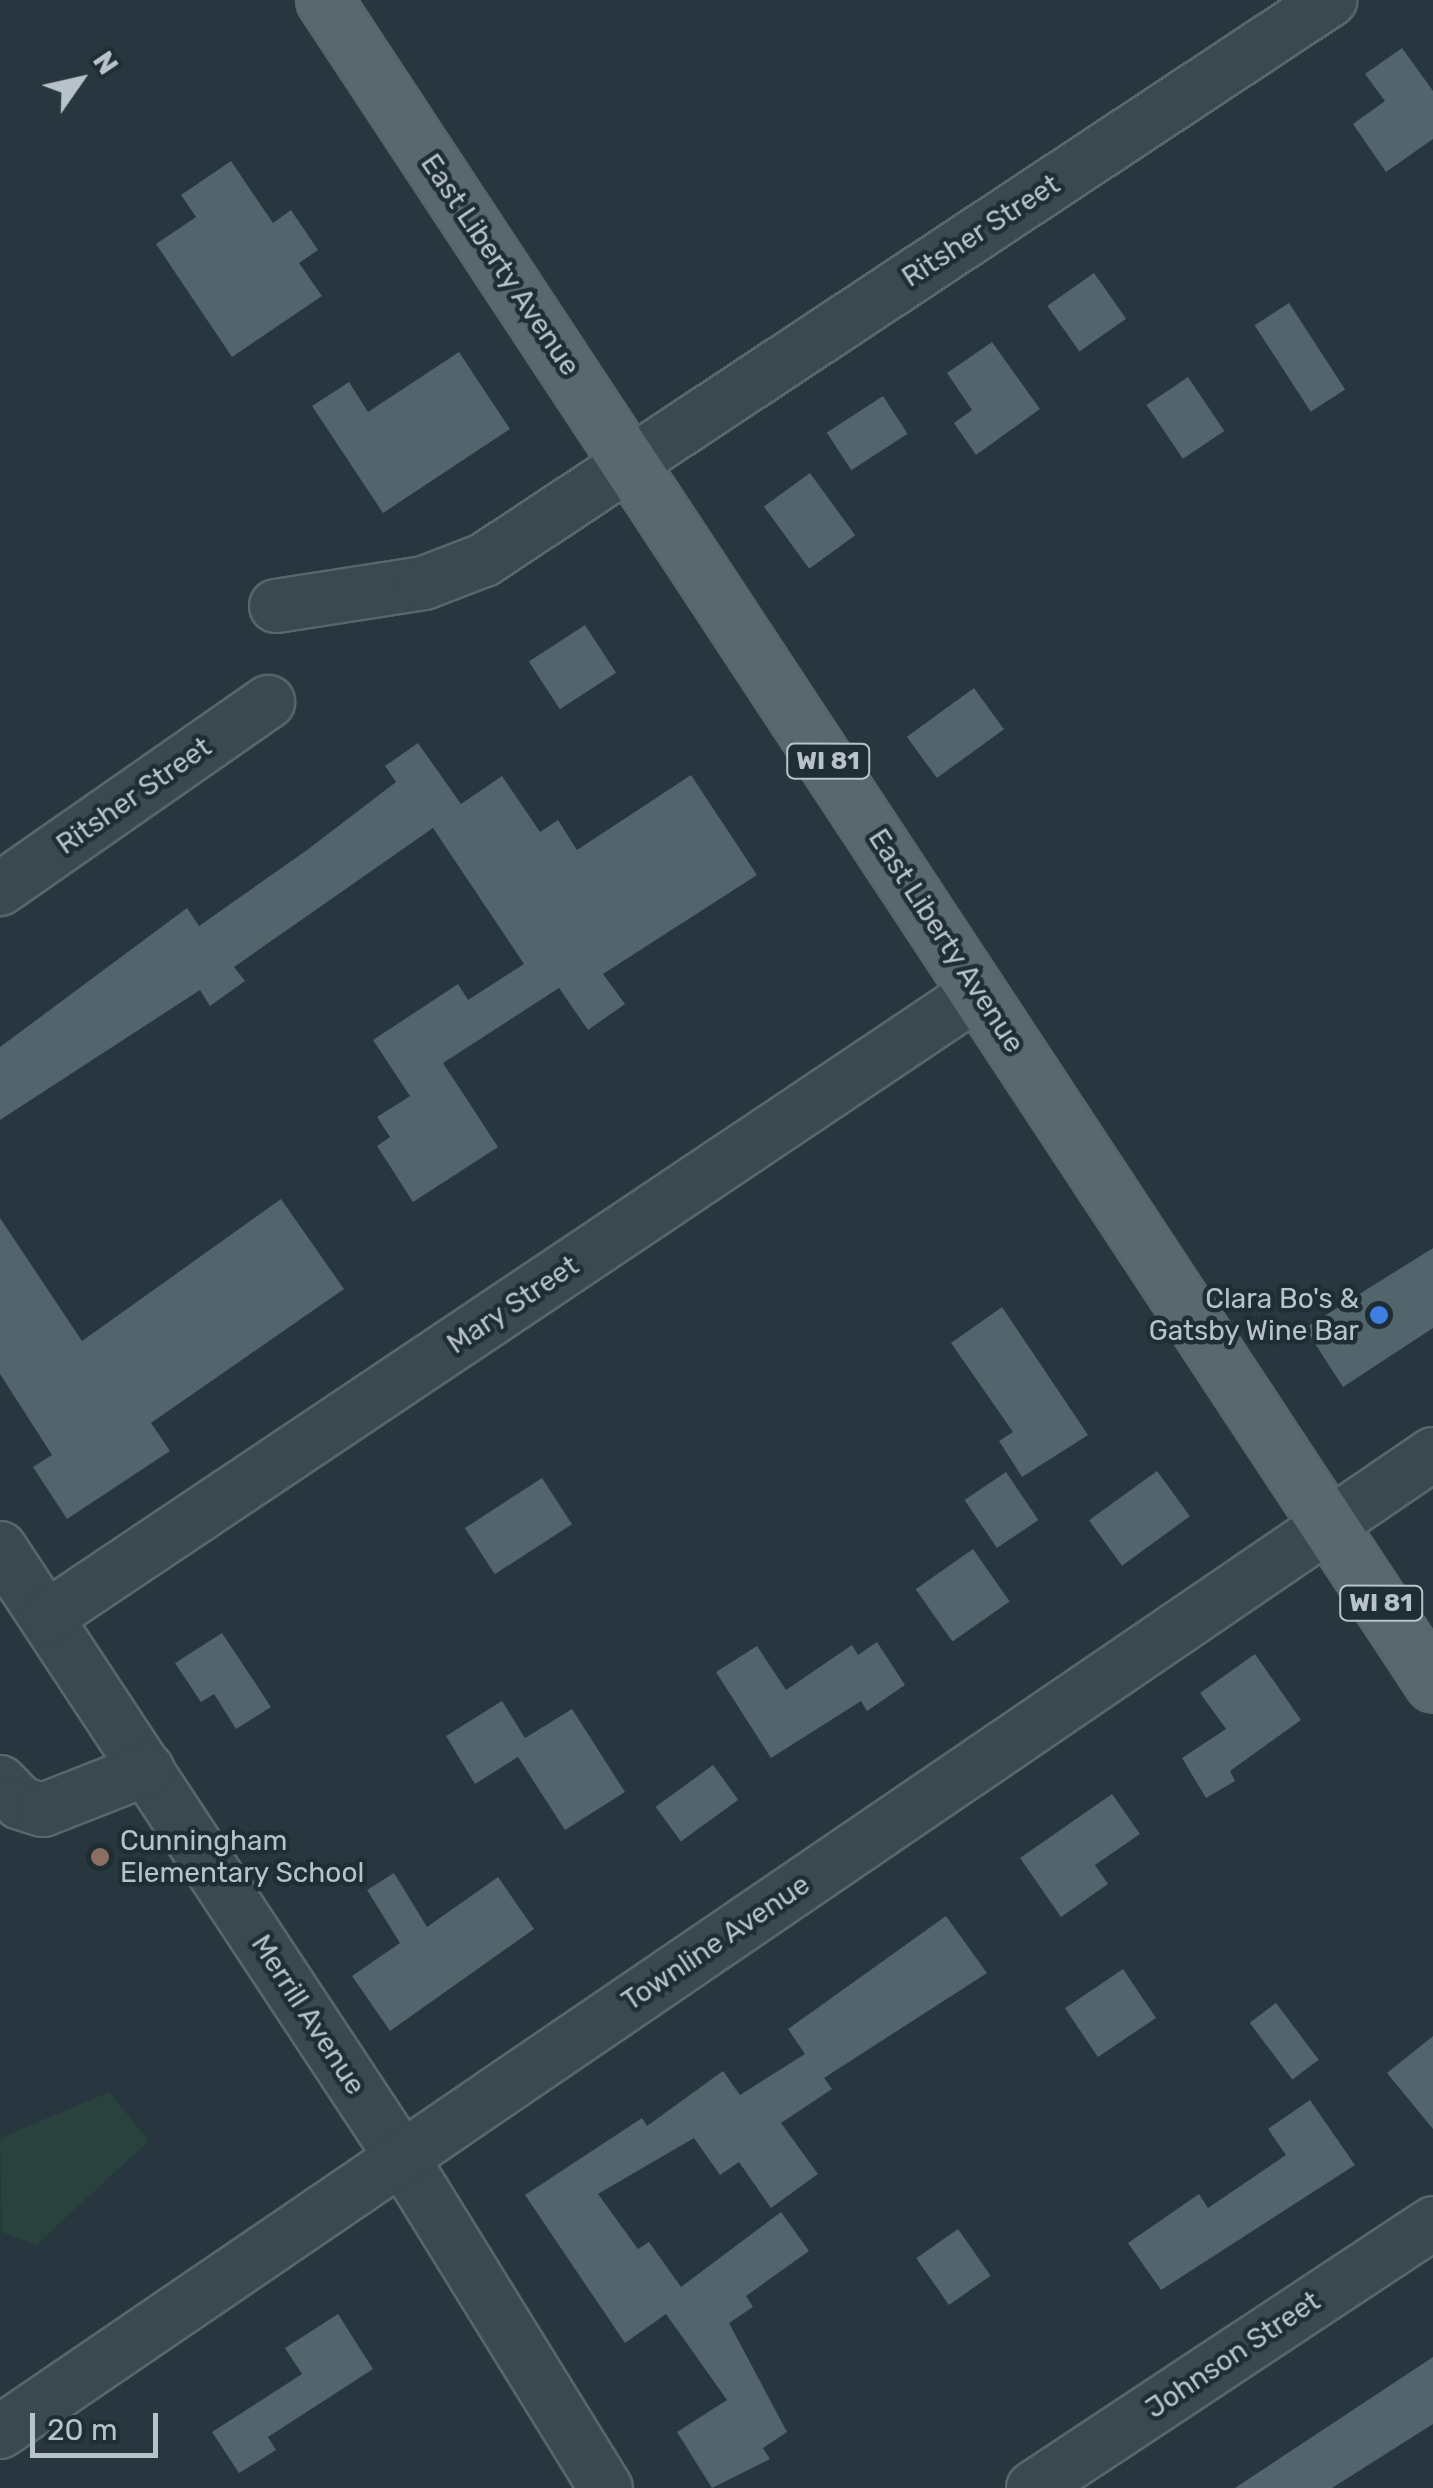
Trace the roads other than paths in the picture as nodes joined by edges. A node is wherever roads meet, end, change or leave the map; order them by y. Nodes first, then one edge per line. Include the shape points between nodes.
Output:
1 (324, 0) edge
2 (1330, 0) edge
3 (632, 462) junction
4 (276, 606) dead end
5 (268, 702) dead end
6 (0, 889) edge
7 (979, 992) junction
8 (1433, 1454) edge
9 (1330, 1522) junction
10 (0, 1548) edge
11 (47, 1617) junction
12 (1433, 1684) edge
13 (147, 1769) junction
14 (0, 1782) edge
15 (402, 2158) junction
16 (1433, 2223) edge
17 (0, 2432) edge
18 (606, 2488) edge
19 (1034, 2488) edge

1 - 3 main road, East Liberty Avenue / WI 81
2 - 3 street, Ritsher Street
3 - 4 street, Ritsher Street via 484,560 424,584
3 - 7 main road, East Liberty Avenue / WI 81
5 - 6 street, Ritsher Street
7 - 9 main road, East Liberty Avenue / WI 81
7 - 11 street, Mary Street
8 - 9 street, Townline Avenue
9 - 12 main road, East Liberty Avenue / WI 81
9 - 15 street, Townline Avenue
10 - 11 street, Merrill Avenue
11 - 13 street, Merrill Avenue
13 - 14 street via 43,1810 20,1802
13 - 15 street, Merrill Avenue
15 - 17 street, Townline Avenue
15 - 18 street, Merrill Avenue
16 - 19 street, Johnson Street

